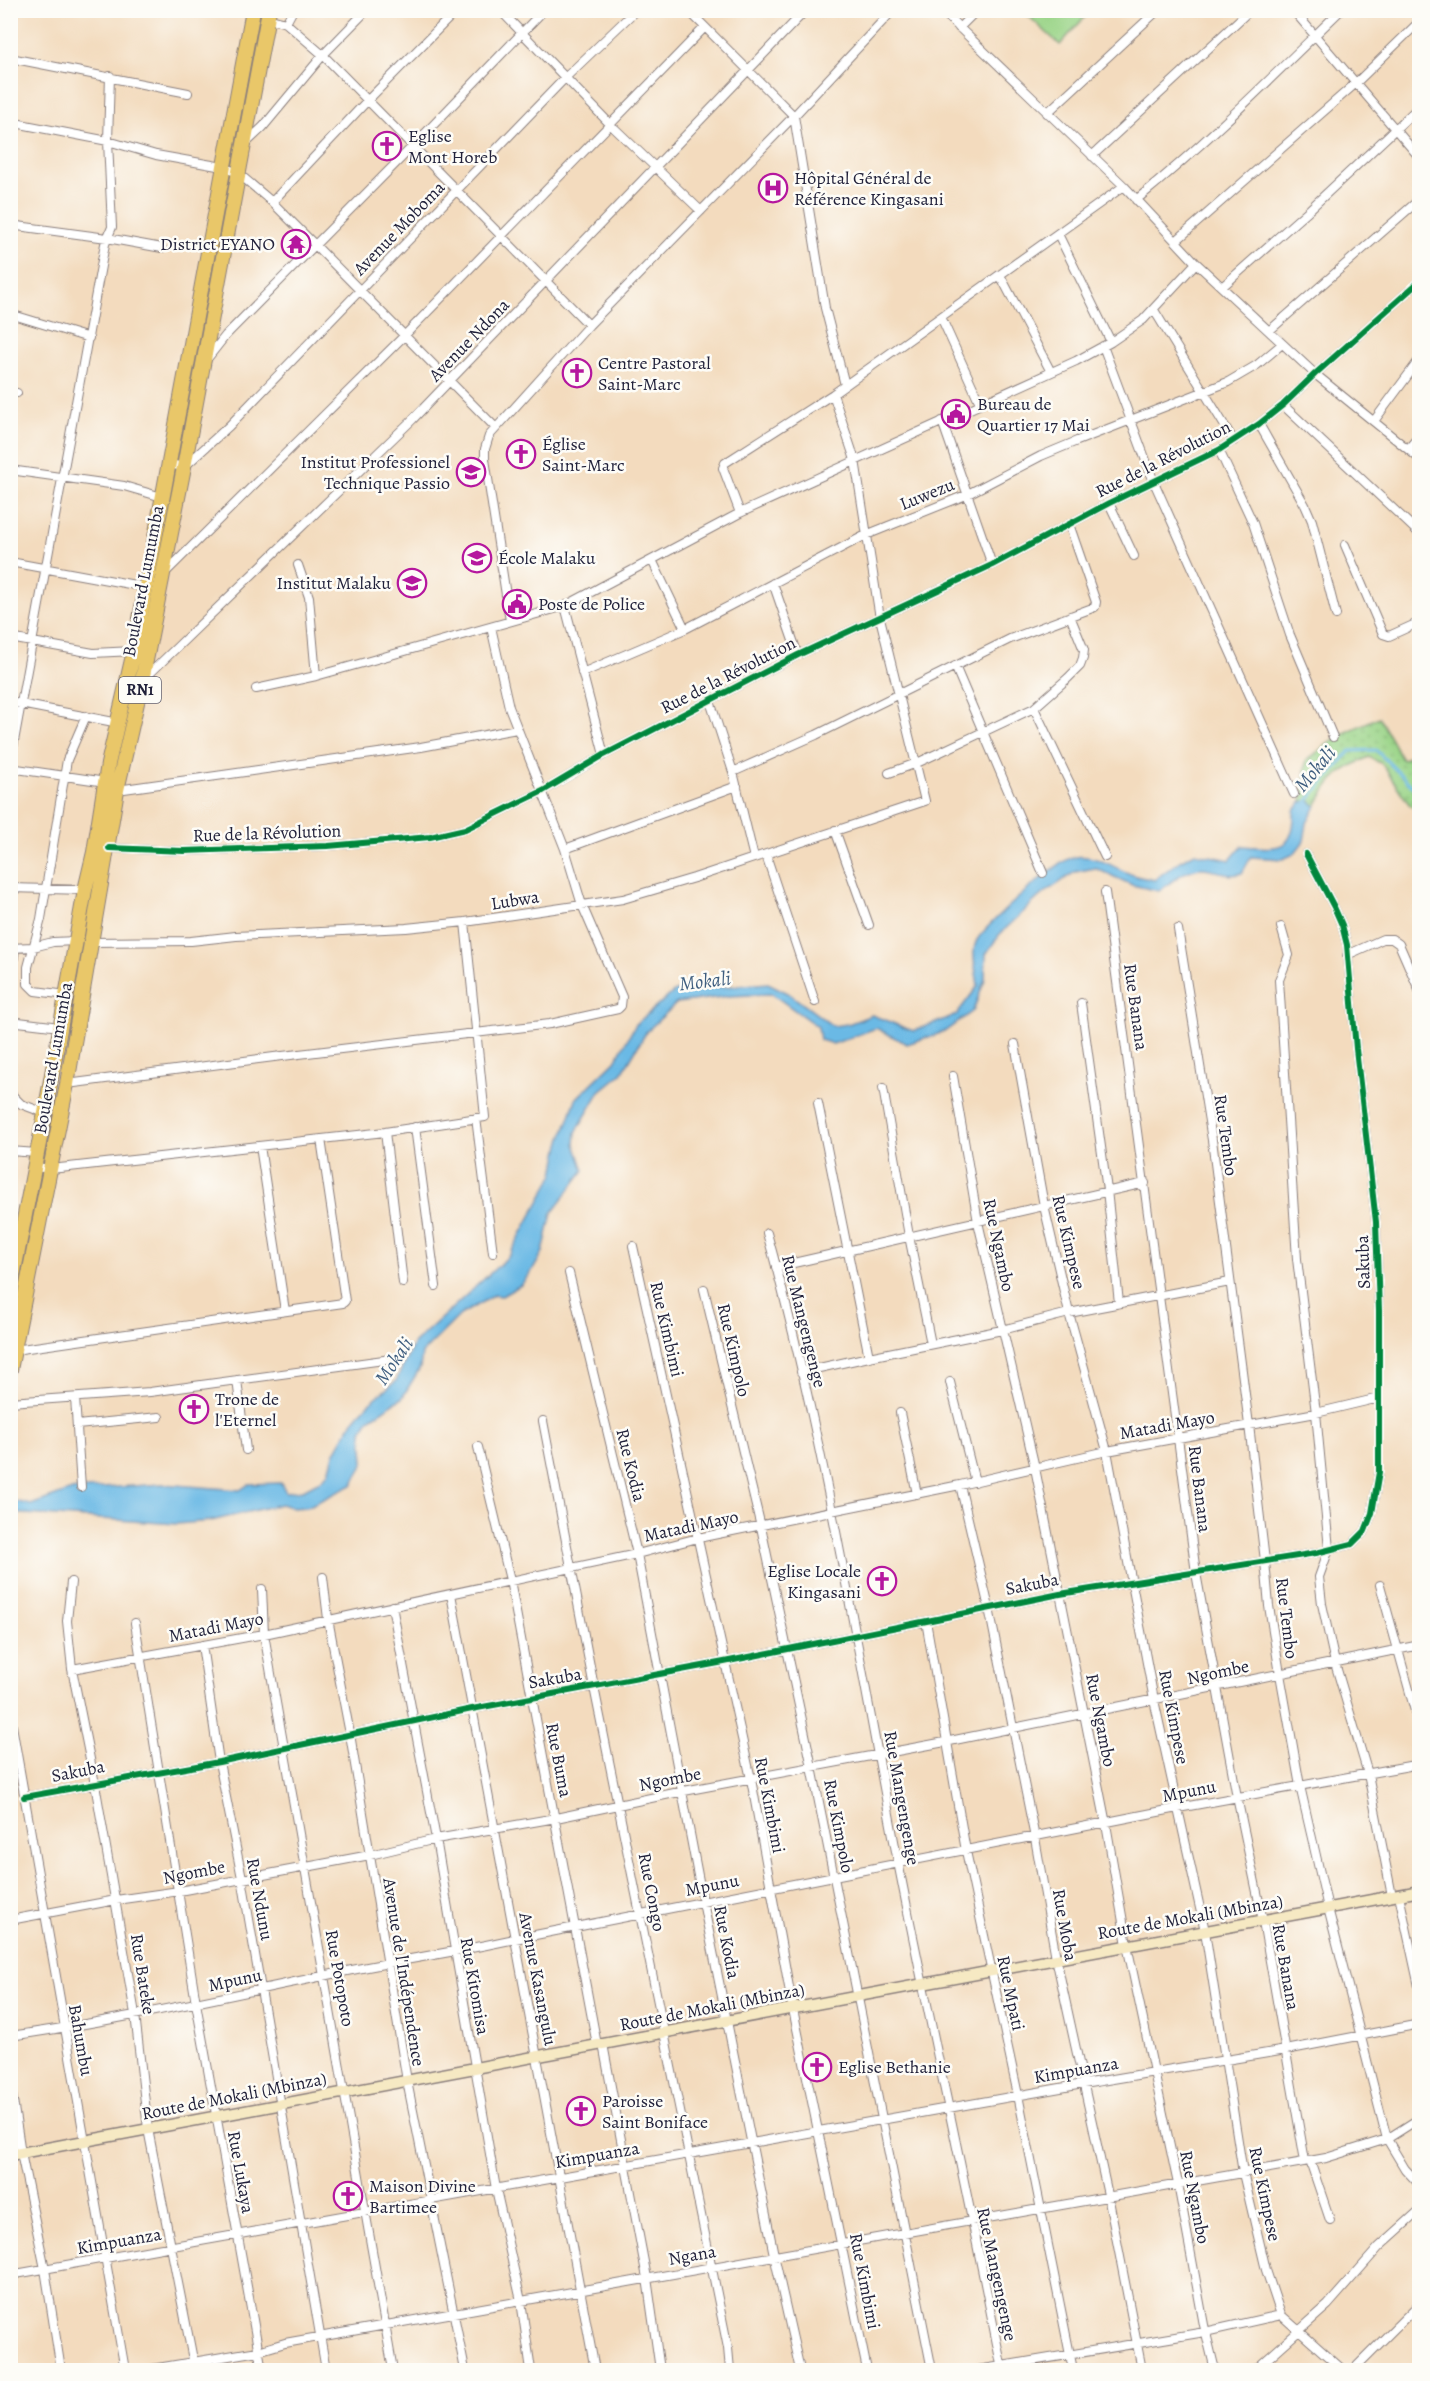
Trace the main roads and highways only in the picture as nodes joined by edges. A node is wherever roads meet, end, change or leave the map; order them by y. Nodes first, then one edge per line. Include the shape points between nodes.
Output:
1 (253, 10) edge
2 (268, 14) edge
3 (195, 317) junction
4 (213, 319) junction
5 (152, 579) junction
6 (112, 786) junction
7 (66, 997) junction
8 (82, 1001) junction
9 (10, 1291) edge
10 (10, 1370) edge

1 - 3 highway, Boulevard Lumumba / RN1
2 - 4 highway, Boulevard Lumumba / RN1
3 - 4 highway
3 - 5 highway, Boulevard Lumumba / RN1 via 162,496
4 - 5 highway, Boulevard Lumumba / RN1 via 184,467
5 - 6 highway, Boulevard Lumumba / RN1 via 119,723
5 - 6 highway, Boulevard Lumumba / RN1 via 142,681
6 - 7 highway, Boulevard Lumumba / RN1 via 85,890
6 - 8 highway, Boulevard Lumumba / RN1 via 109,848
7 - 8 highway
7 - 9 highway, Boulevard Lumumba / RN1
8 - 10 highway, Boulevard Lumumba / RN1

